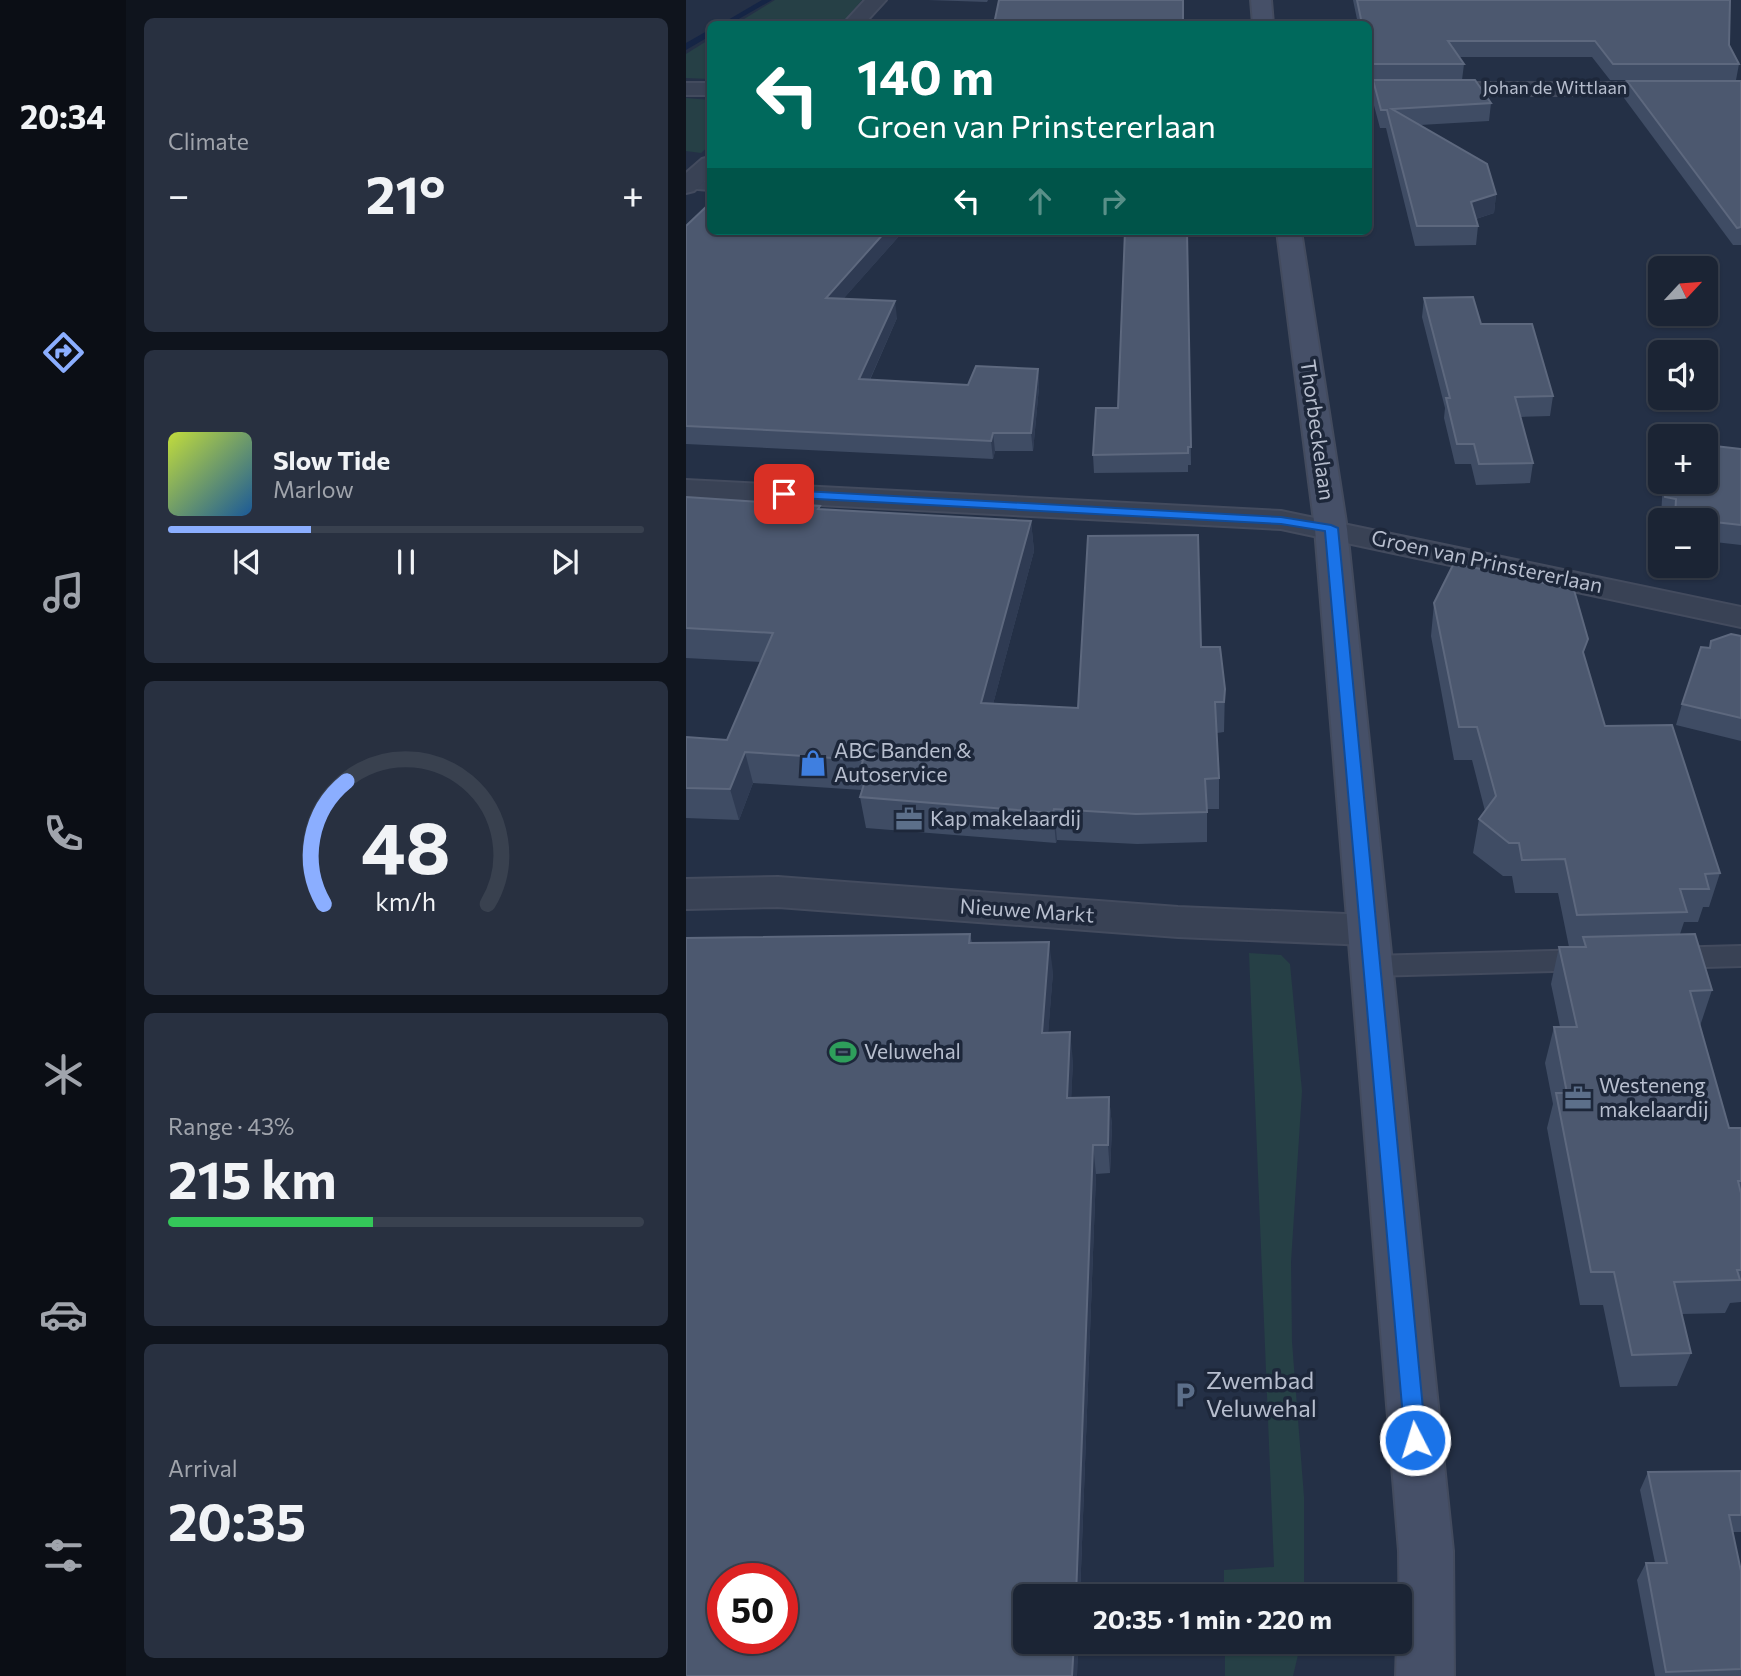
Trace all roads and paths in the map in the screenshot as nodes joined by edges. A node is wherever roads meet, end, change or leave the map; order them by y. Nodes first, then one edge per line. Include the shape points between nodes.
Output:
1 (876, 0) edge
2 (1261, 0) edge
3 (856, 21) edge
4 (1263, 21) edge
5 (686, 89) edge
6 (707, 89) edge
7 (1372, 89) edge
8 (1741, 89) edge
9 (707, 168) edge
10 (695, 185) edge
11 (1290, 235) edge
12 (686, 489) edge
13 (1331, 528) junction
14 (1741, 617) edge
15 (686, 894) edge
16 (1369, 948) junction
17 (1741, 956) edge
18 (1644, 958) edge
19 (1616, 959) edge
20 (1425, 1676) edge

1 - 3 street
2 - 4 main road
5 - 6 street
7 - 8 street, Johan de Wittlaan
9 - 10 street
11 - 13 main road, Thorbeckelaan
12 - 13 street, Groen van Prinstererlaan via 1281,520
13 - 14 street, Groen van Prinstererlaan
13 - 16 main road, Thorbeckelaan
15 - 16 street, Nieuwe Markt via 778,892 1178,922
16 - 19 lane
16 - 20 main road, Thorbeckelaan via 1426,1551
17 - 18 lane

